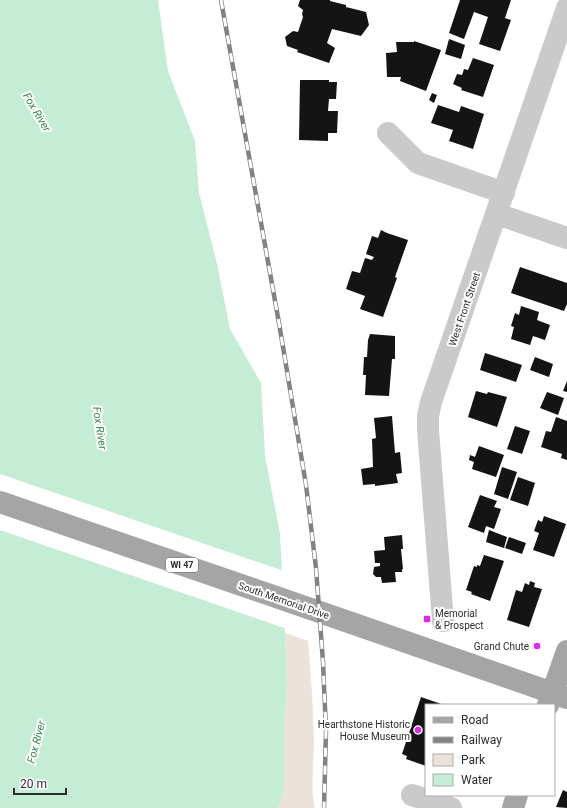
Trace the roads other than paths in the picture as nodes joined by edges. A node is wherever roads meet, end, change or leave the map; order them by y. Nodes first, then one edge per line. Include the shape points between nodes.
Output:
1 (567, 8) edge
2 (388, 133) dead end
3 (504, 193) junction
4 (497, 214) junction
5 (567, 238) edge
6 (0, 502) edge
7 (443, 621) dead end
8 (567, 651) edge
9 (556, 699) edge
10 (412, 795) dead end
11 (517, 796) edge
12 (451, 808) edge
13 (513, 808) edge

1 - 3 street, West Front Street
2 - 3 street via 418,163
3 - 4 street, West Front Street
4 - 5 street
4 - 7 street, West Front Street via 428,416
6 - 9 main road, South Memorial Drive / WI 47 via 363,627
8 - 9 main road
10 - 12 street
11 - 13 main road

